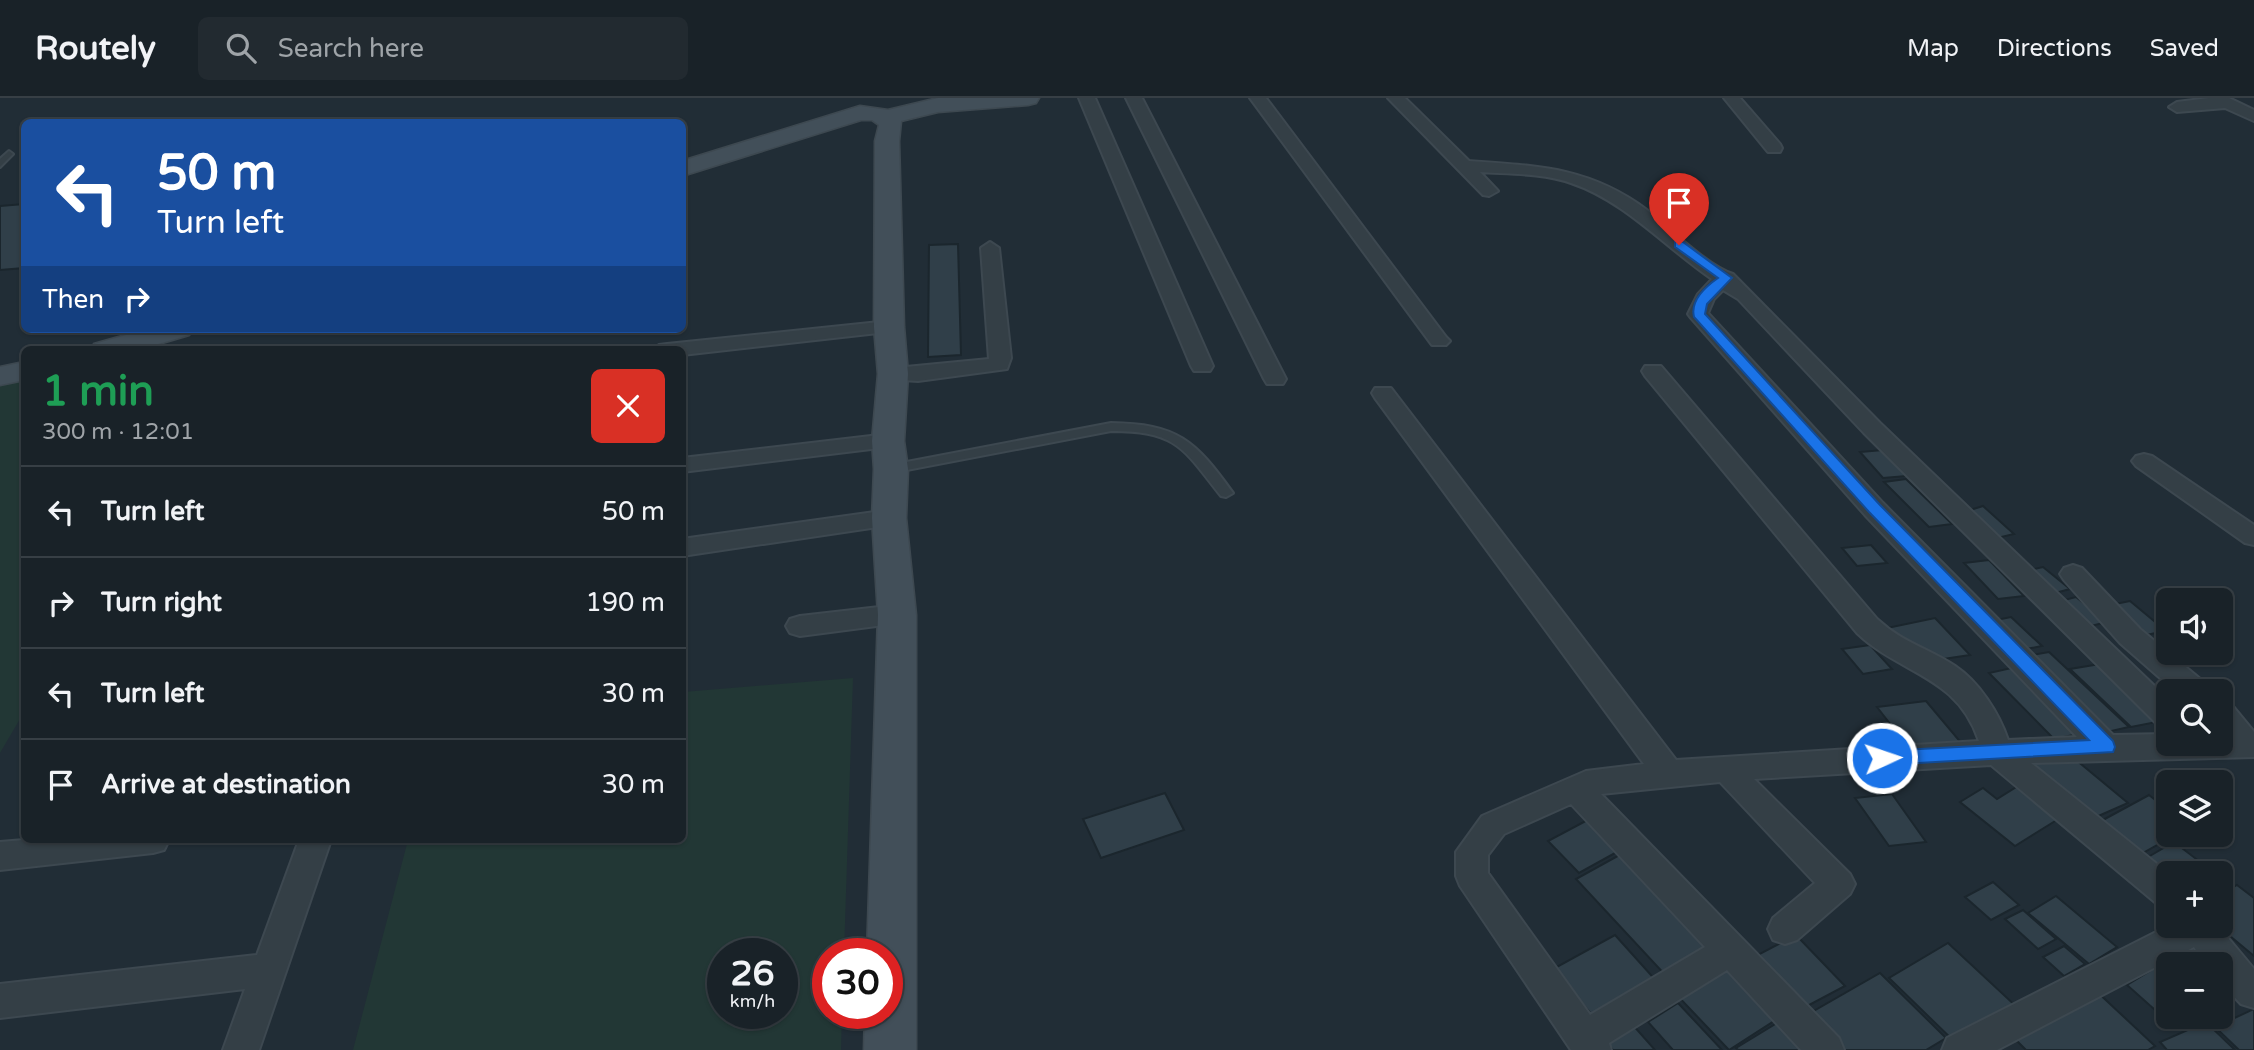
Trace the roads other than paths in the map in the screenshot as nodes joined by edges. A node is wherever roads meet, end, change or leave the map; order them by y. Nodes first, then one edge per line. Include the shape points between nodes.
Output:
1 (1028, 98) edge
2 (1087, 98) edge
3 (1134, 98) edge
4 (1258, 98) edge
5 (1396, 98) edge
6 (1732, 98) edge
7 (2222, 101) edge
8 (2177, 107) dead end
9 (2254, 116) edge
10 (884, 118) junction
11 (1774, 148) dead end
12 (9, 154) dead end
13 (0, 164) edge
14 (1464, 166) junction
15 (686, 168) edge
16 (1489, 191) dead end
17 (990, 248) dead end
18 (1726, 278) junction
19 (889, 327) junction
20 (165, 333) edge
21 (1439, 341) dead end
22 (119, 346) edge
23 (686, 348) edge
24 (1202, 366) dead end
25 (1653, 371) dead end
26 (21, 372) edge
27 (893, 374) junction
28 (0, 376) edge
29 (1275, 379) dead end
30 (1383, 393) dead end
31 (890, 455) junction
32 (2144, 461) dead end
33 (686, 466) edge
34 (1226, 492) dead end
35 (889, 518) junction
36 (2254, 537) edge
37 (686, 547) edge
38 (2073, 574) dead end
39 (897, 615) junction
40 (800, 626) dead end
41 (2179, 679) edge
42 (2156, 705) edge
43 (2233, 726) edge
44 (2250, 745) edge
45 (2156, 746) edge
46 (2106, 747) junction
47 (1998, 753) junction
48 (1727, 769) junction
49 (1668, 773) junction
50 (1576, 788) junction
51 (124, 843) edge
52 (314, 843) edge
53 (0, 856) edge
54 (2156, 883) edge
55 (1785, 929) dead end
56 (2178, 938) edge
57 (2207, 938) edge
58 (1730, 950) junction
59 (269, 970) junction
60 (2252, 987) edge
61 (0, 1001) edge
62 (1588, 1044) edge
63 (241, 1050) edge
64 (890, 1050) edge
65 (1826, 1050) edge
66 (1960, 1050) edge

1 - 10 street via 938,105
2 - 24 street
3 - 29 street
4 - 21 street
5 - 14 street
6 - 11 street
7 - 8 street
7 - 9 street
10 - 15 street via 860,113
10 - 19 street via 891,123 887,141
12 - 13 lane
14 - 16 street
14 - 18 street via 1575,178 1648,218 1694,258
17 - 27 street via 999,364
18 - 42 street
18 - 46 street via 1700,303 1698,314 1874,509
19 - 23 street
19 - 27 street
20 - 22 street
25 - 47 street via 1867,626 1885,643 1947,674 1970,697
26 - 28 street
27 - 31 street
30 - 49 street
31 - 33 street
31 - 34 lane via 1142,426 1182,440
31 - 35 street
32 - 36 street
35 - 37 street
35 - 39 street
38 - 41 street via 2109,616
39 - 40 street
39 - 64 street
43 - 44 street
45 - 46 street
46 - 47 street
47 - 48 street
47 - 54 street
48 - 49 street
48 - 55 street via 1838,884
49 - 50 street
50 - 58 street
50 - 62 street via 1493,825 1472,852 1472,876
51 - 53 street
52 - 59 street
56 - 66 street
57 - 60 street via 2224,965
58 - 62 street
58 - 65 street
59 - 61 street
59 - 63 street

